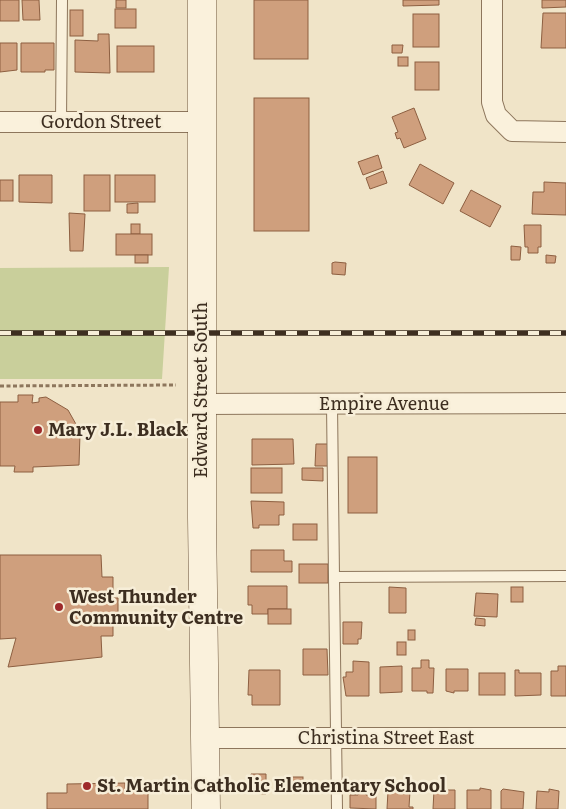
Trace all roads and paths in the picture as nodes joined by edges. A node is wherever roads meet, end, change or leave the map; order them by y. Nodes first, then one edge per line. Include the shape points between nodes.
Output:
1 (62, 0) edge
2 (202, 0) edge
3 (492, 0) edge
4 (0, 122) edge
5 (61, 122) junction
6 (202, 122) junction
7 (566, 132) edge
8 (0, 386) edge
9 (176, 386) dead end
10 (566, 403) edge
11 (202, 404) junction
12 (332, 404) junction
13 (566, 576) edge
14 (334, 577) junction
15 (205, 738) junction
16 (336, 738) junction
17 (566, 738) edge
18 (206, 809) edge
19 (336, 809) edge

1 - 5 lane
2 - 6 main road, Edward Street South
3 - 7 street via 492,102 496,115 512,131
4 - 5 street, Gordon Street
5 - 6 street, Gordon Street
6 - 11 main road, Edward Street South
8 - 9 path
10 - 12 street, Empire Avenue
11 - 12 street, Empire Avenue
11 - 15 main road, Edward Street South
12 - 14 lane
13 - 14 lane
14 - 16 lane
15 - 16 street, Christina Street East
15 - 18 main road, Edward Street South
16 - 17 street, Christina Street East
16 - 19 lane

